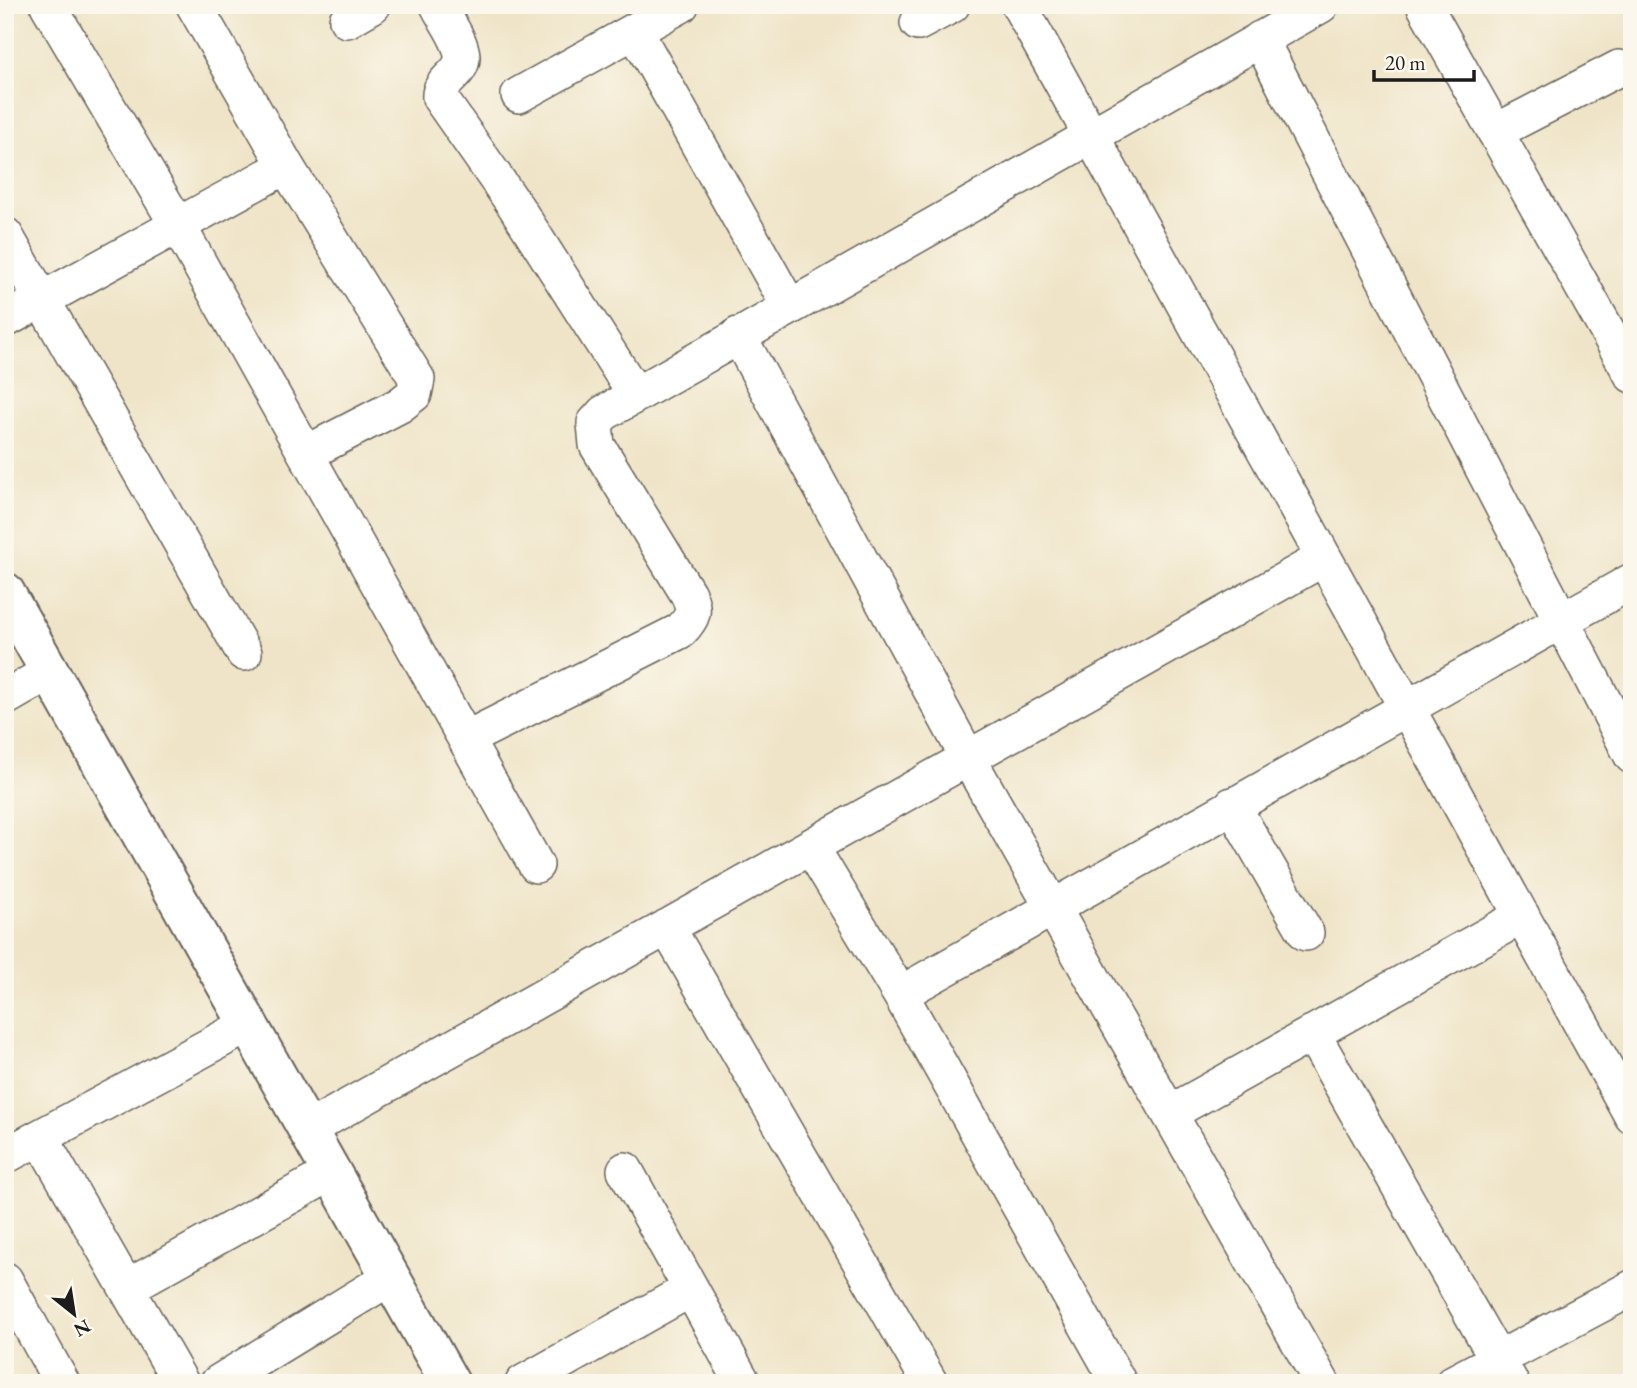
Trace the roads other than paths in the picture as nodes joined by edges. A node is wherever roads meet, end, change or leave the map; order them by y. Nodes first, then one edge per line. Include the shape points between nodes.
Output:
1 (48, 5) edge
2 (194, 5) edge
3 (438, 5) edge
4 (681, 5) edge
5 (952, 5) edge
6 (1019, 5) edge
7 (1321, 5) edge
8 (1423, 5) edge
9 (918, 23) dead end
10 (635, 31) junction
11 (1260, 39) junction
12 (1619, 68) dead end
13 (519, 94) dead end
14 (1495, 131) junction
15 (1091, 136) junction
16 (286, 166) junction
17 (177, 224) junction
18 (5, 235) edge
19 (43, 299) junction
20 (789, 306) junction
21 (5, 320) edge
22 (1620, 325) edge
23 (738, 335) junction
24 (1632, 375) edge
25 (635, 394) junction
26 (307, 453) junction
27 (1324, 558) junction
28 (1632, 581) edge
29 (5, 592) edge
30 (1560, 619) junction
31 (244, 653) dead end
32 (50, 672) junction
33 (5, 698) edge
34 (1406, 707) junction
35 (468, 738) junction
36 (1632, 756) edge
37 (968, 758) junction
38 (1231, 805) junction
39 (811, 847) junction
40 (536, 865) dead end
41 (1054, 906) junction
42 (1521, 916) junction
43 (667, 927) junction
44 (1306, 933) dead end
45 (900, 993) junction
46 (250, 1024) junction
47 (1312, 1033) junction
48 (1170, 1113) junction
49 (1632, 1116) edge
50 (308, 1129) junction
51 (40, 1137) junction
52 (5, 1156) edge
53 (625, 1170) dead end
54 (332, 1172) junction
55 (391, 1277) junction
56 (5, 1280) edge
57 (128, 1287) junction
58 (1632, 1288) edge
59 (691, 1289) junction
60 (1504, 1371) edge
61 (62, 1383) edge
62 (181, 1383) edge
63 (218, 1383) edge
64 (450, 1383) edge
65 (523, 1383) edge
66 (743, 1383) edge
67 (930, 1383) edge
68 (1119, 1383) edge
69 (1322, 1383) edge
70 (1453, 1383) edge

1 - 17 street
2 - 16 street
3 - 25 street via 462,54 459,70 443,86 440,98 516,207
4 - 10 street
5 - 9 street
6 - 15 street
7 - 11 street
8 - 14 street
10 - 13 street
10 - 20 street
11 - 15 street
11 - 30 street
12 - 14 street
14 - 22 street
15 - 20 street
15 - 27 street
16 - 17 street
16 - 26 street via 417,379 414,394 400,405
17 - 19 street
17 - 26 street
18 - 19 street
19 - 21 street
19 - 31 street
20 - 23 street
22 - 24 street
23 - 25 street
23 - 37 street
25 - 35 street via 604,413 595,424 594,435 688,594 694,607 691,620 680,631
26 - 35 street
27 - 34 street
27 - 37 street
28 - 30 street
29 - 32 street
30 - 34 street
30 - 36 street
32 - 33 street
32 - 46 street
34 - 38 street
34 - 42 street
35 - 40 street
37 - 39 street
37 - 41 street
38 - 41 street
38 - 44 street
39 - 43 street
39 - 45 street
41 - 45 street
41 - 48 street
42 - 47 street
42 - 49 street
43 - 50 street
43 - 67 street
45 - 68 street
46 - 50 street
46 - 51 street
47 - 48 street
47 - 60 street
48 - 69 street
50 - 54 street
51 - 52 street
51 - 57 street
53 - 59 street
54 - 55 street
54 - 57 street
55 - 63 street
55 - 64 street
56 - 61 street
57 - 62 street
58 - 60 street
59 - 65 street
59 - 66 street
60 - 70 street

